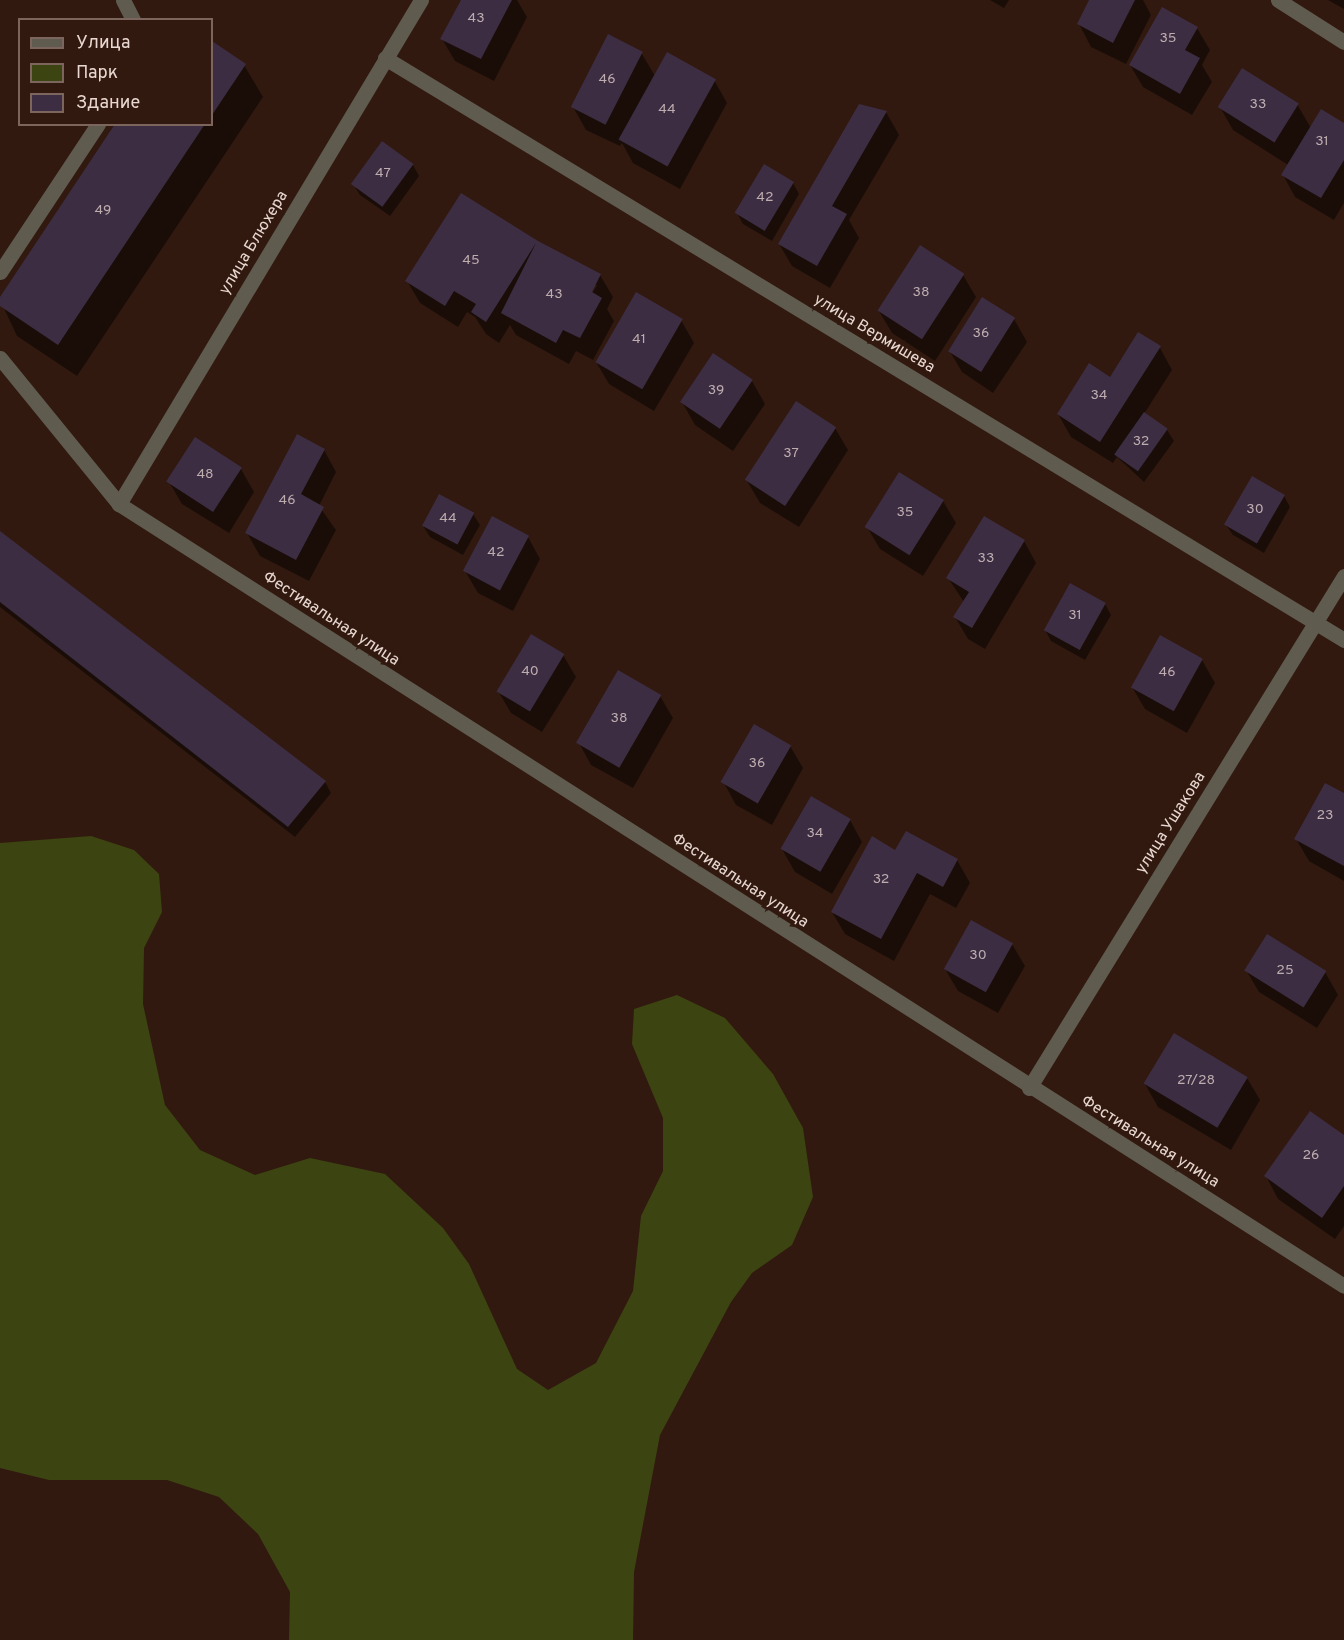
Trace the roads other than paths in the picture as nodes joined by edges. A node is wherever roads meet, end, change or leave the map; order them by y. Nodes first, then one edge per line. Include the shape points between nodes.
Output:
1 (123, 0) edge
2 (421, 0) edge
3 (1278, 0) edge
4 (131, 18) edge
5 (1344, 42) edge
6 (385, 58) junction
7 (98, 126) edge
8 (0, 272) edge
9 (0, 358) edge
10 (119, 504) junction
11 (1344, 576) edge
12 (1315, 623) junction
13 (1344, 640) edge
14 (1029, 1088) junction
15 (1344, 1286) edge

1 - 4 street
2 - 6 street, улица Блюхера
3 - 5 street
6 - 10 street, улица Блюхера
6 - 12 street, улица Вермишева
7 - 8 street
9 - 10 street, Фестивальная улица
10 - 14 street, Фестивальная улица
11 - 12 street, улица Ушакова
12 - 13 street, улица Вермишева
12 - 14 street, улица Ушакова
14 - 15 street, Фестивальная улица

